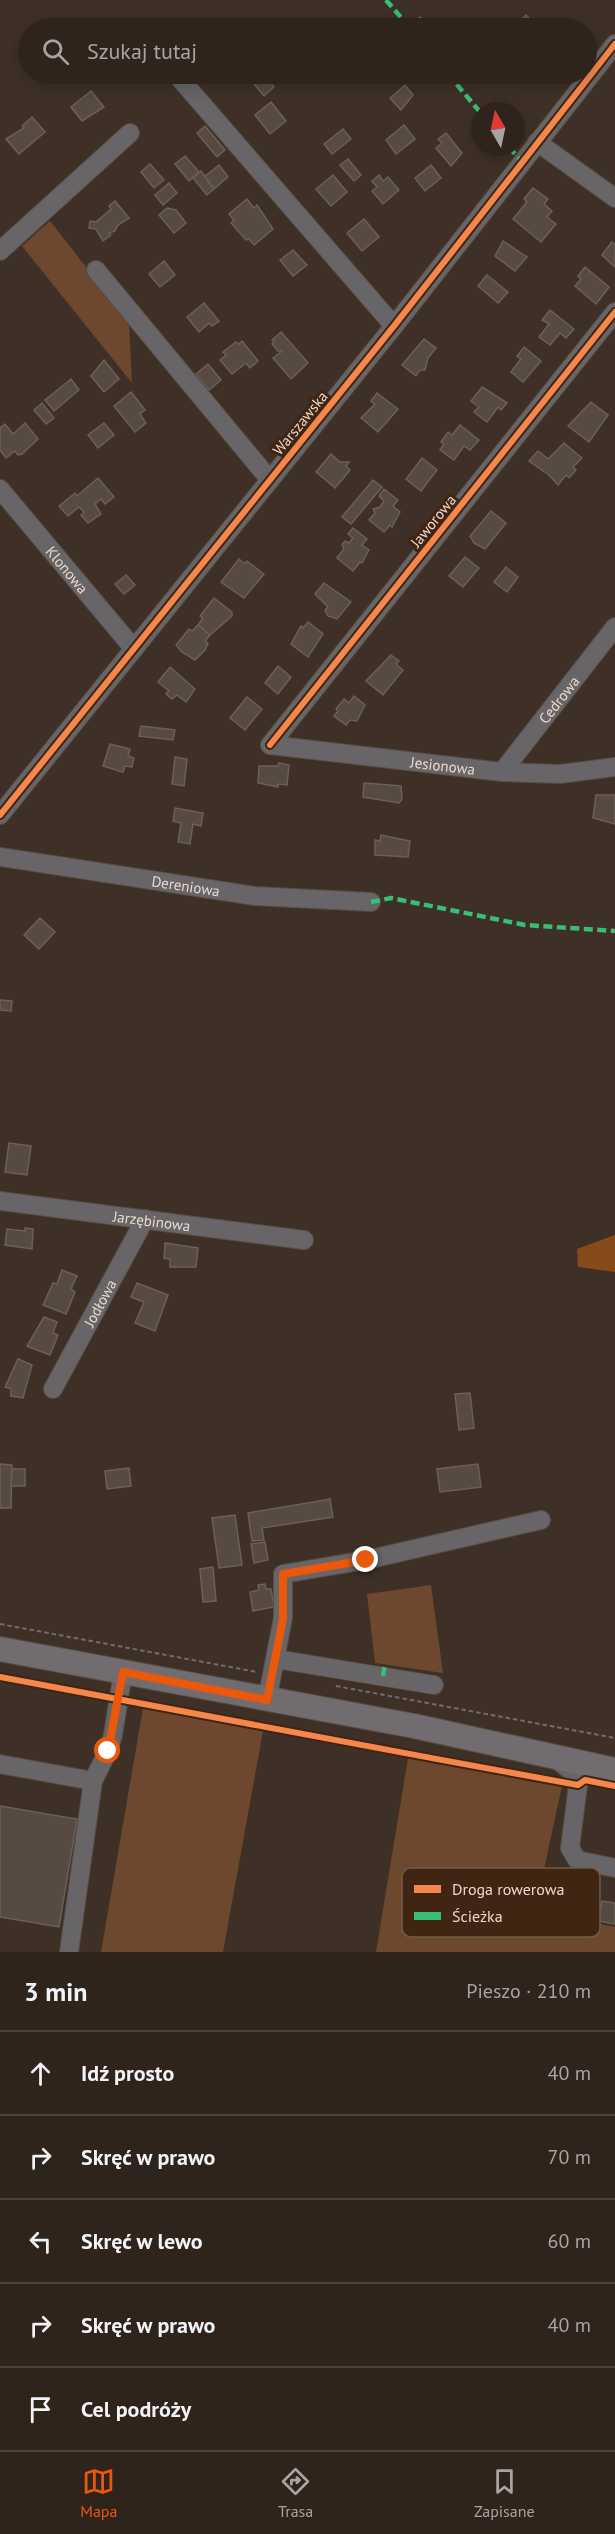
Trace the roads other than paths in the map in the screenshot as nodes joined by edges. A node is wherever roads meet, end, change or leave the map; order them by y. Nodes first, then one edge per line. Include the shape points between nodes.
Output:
1 (615, 44) edge
2 (597, 67) edge
3 (185, 84) edge
4 (583, 84) edge
5 (129, 133) dead end
6 (537, 142) junction
7 (615, 198) edge
8 (0, 251) edge
9 (96, 270) dead end
10 (615, 312) edge
11 (394, 326) junction
12 (270, 480) junction
13 (0, 489) edge
14 (615, 627) edge
15 (134, 649) junction
16 (270, 745) joint
17 (615, 767) edge
18 (502, 772) junction
19 (0, 815) edge
20 (0, 857) edge
21 (371, 902) dead end
22 (0, 1201) edge
23 (145, 1219) junction
24 (304, 1240) dead end
25 (53, 1389) dead end
26 (540, 1520) dead end
27 (0, 1649) edge
28 (275, 1667) junction
29 (123, 1672) junction
30 (434, 1685) dead end
31 (267, 1700) junction
32 (414, 1726) junction
33 (615, 1753) edge
34 (555, 1758) junction
35 (0, 1764) edge
36 (615, 1770) edge
37 (93, 1781) junction
38 (615, 1868) edge
39 (69, 1952) edge

1 - 2 street, Warszawska
3 - 11 street
4 - 6 street, Warszawska
5 - 8 street
6 - 7 street
6 - 11 street, Warszawska
9 - 12 street
10 - 16 street, Jaworowa
11 - 12 street, Warszawska
12 - 15 street, Warszawska
13 - 15 street, Klonowa
14 - 18 street, Cedrowa
15 - 19 street, Warszawska
16 - 18 street, Jesionowa
17 - 18 street, Jesionowa via 560,774
20 - 21 street, Dereniowa via 255,896
22 - 23 street, Jarzębinowa
23 - 24 street, Jarzębinowa
23 - 25 street, Jodłowa
26 - 28 street via 366,1560 283,1574 283,1618
27 - 29 main road
28 - 30 street via 415,1675
28 - 31 street
29 - 31 main road
29 - 37 street via 113,1736
31 - 32 main road
32 - 33 main road
32 - 34 main road
34 - 36 main road
34 - 38 street via 571,1771 578,1785 570,1848 577,1860
35 - 37 street
37 - 39 street

